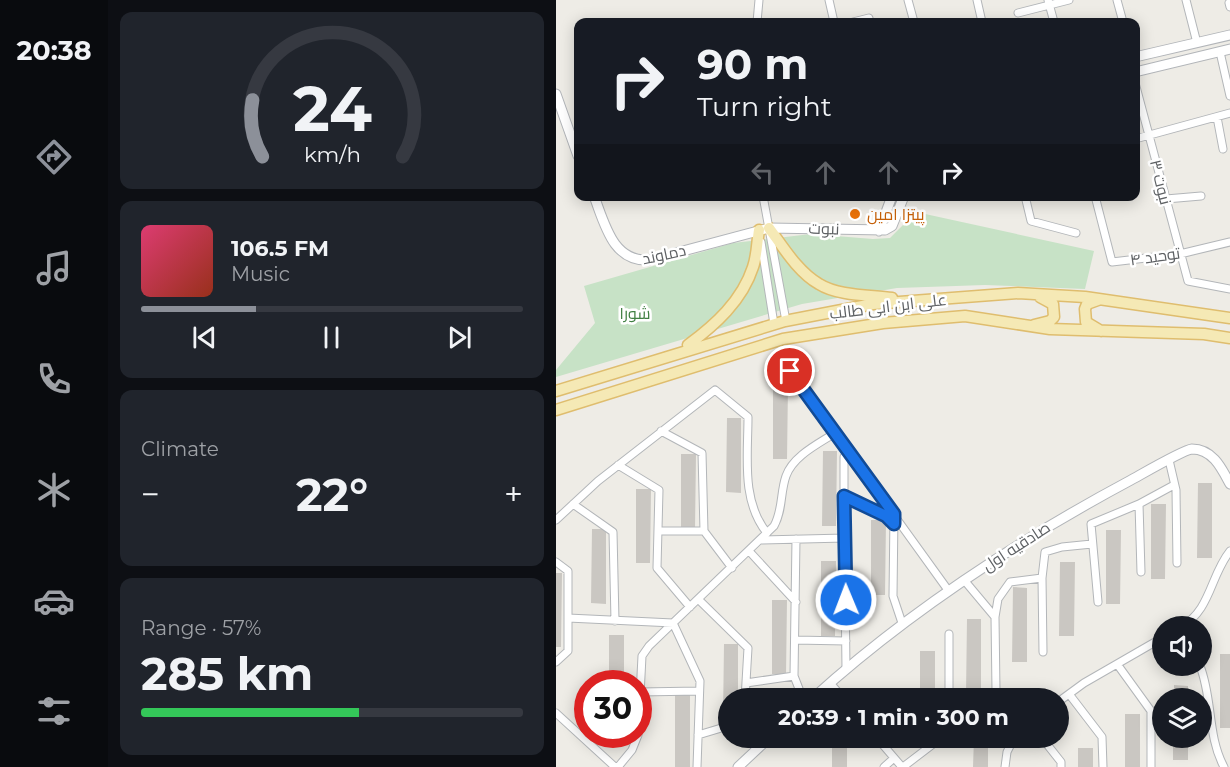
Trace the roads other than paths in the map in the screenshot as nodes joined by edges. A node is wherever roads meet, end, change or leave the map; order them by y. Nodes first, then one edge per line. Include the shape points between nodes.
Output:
1 (758, 0) edge
2 (829, 0) edge
3 (908, 0) edge
4 (977, 0) edge
5 (1069, 0) edge
6 (1117, 0) edge
7 (1186, 0) edge
8 (1049, 3) edge
9 (1018, 13) dead end
10 (757, 18) edge
11 (833, 18) edge
12 (912, 18) edge
13 (981, 18) edge
14 (1053, 18) edge
15 (1122, 18) edge
16 (1230, 34) edge
17 (1196, 42) junction
18 (1225, 51) edge
19 (1140, 56) edge
20 (1140, 71) edge
21 (556, 94) edge
22 (1230, 96) edge
23 (1140, 100) edge
24 (1230, 113) edge
25 (1217, 117) junction
26 (1150, 135) junction
27 (1140, 138) edge
28 (574, 145) edge
29 (1223, 149) dead end
30 (1201, 196) dead end
31 (1166, 199) junction
32 (596, 201) edge
33 (763, 201) edge
34 (890, 201) edge
35 (902, 201) edge
36 (1026, 201) edge
37 (1096, 201) edge
38 (764, 229) junction
39 (879, 231) junction
40 (1076, 233) dead end
41 (1230, 242) edge
42 (1180, 254) junction
43 (1230, 289) edge
44 (1028, 293) junction
45 (1101, 299) junction
46 (910, 301) junction
47 (1230, 318) edge
48 (786, 321) junction
49 (774, 324) junction
50 (1028, 326) junction
51 (1103, 332) junction
52 (1230, 338) edge
53 (679, 352) junction
54 (790, 371) dead end
55 (556, 391) edge
56 (556, 410) edge
57 (661, 431) junction
58 (835, 432) junction
59 (844, 457) dead end
60 (1169, 460) junction
61 (618, 465) junction
62 (1230, 484) edge
63 (1174, 485) junction
64 (844, 496) junction
65 (573, 504) junction
66 (1139, 504) junction
67 (894, 514) junction
68 (556, 520) edge
69 (894, 524) junction
70 (658, 531) junction
71 (704, 531) junction
72 (767, 533) junction
73 (845, 538) junction
74 (796, 539) junction
75 (761, 540) junction
76 (1092, 544) junction
77 (749, 551) junction
78 (1230, 551) edge
79 (556, 562) edge
80 (1177, 563) dead end
81 (732, 568) junction
82 (1141, 572) dead end
83 (1042, 578) junction
84 (964, 580) junction
85 (948, 590) junction
86 (698, 599) junction
87 (796, 602) junction
88 (1098, 602) dead end
89 (690, 607) junction
90 (1197, 616) edge
91 (995, 617) junction
92 (568, 618) junction
93 (615, 621) junction
94 (673, 623) junction
95 (902, 624) junction
96 (949, 634) dead end
97 (795, 640) junction
98 (846, 640) junction
99 (1152, 644) edge
100 (1043, 652) dead end
101 (556, 662) edge
102 (1117, 664) junction
103 (846, 669) junction
104 (641, 670) edge
105 (794, 676) junction
106 (1205, 676) edge
107 (746, 683) junction
108 (830, 683) junction
109 (746, 688) edge
110 (799, 688) edge
111 (824, 688) edge
112 (834, 688) edge
113 (949, 688) edge
114 (996, 688) edge
115 (699, 691) junction
116 (652, 692) edge
117 (1069, 694) joint
118 (556, 713) edge
119 (718, 729) edge
120 (698, 735) junction
121 (633, 748) edge
122 (886, 748) edge
123 (928, 748) edge
124 (1009, 748) edge
125 (1050, 748) edge
126 (756, 750) edge
127 (894, 758) junction
128 (616, 767) edge
129 (697, 767) edge
130 (738, 767) edge
131 (884, 767) edge
132 (903, 767) edge
133 (1005, 767) edge
134 (1061, 767) edge
135 (1103, 767) edge
136 (1151, 767) edge
137 (1224, 767) edge

1 - 10 street
2 - 11 street
3 - 12 street
4 - 13 street
5 - 8 street
6 - 15 street
7 - 17 street
8 - 9 street
8 - 14 street
16 - 17 main road
17 - 19 main road
18 - 20 main road
18 - 22 street
21 - 28 main road
23 - 26 street, نبوت ۳
24 - 25 street
25 - 26 street
25 - 29 street
26 - 27 street
26 - 31 street, نبوت ۳
30 - 31 street
31 - 42 street, نبوت ۳
32 - 38 main road, دماوند via 619,250 637,261
33 - 38 street
34 - 39 main road
35 - 39 main road via 892,226
36 - 40 street via 1031,221
37 - 42 street, توحید ۴ via 1112,262
38 - 39 main road, نبوت via 796,226
38 - 46 main road via 819,285
38 - 48 street
38 - 49 street
38 - 53 main road via 753,267 734,303 712,327
41 - 42 street, توحید ۴
42 - 43 street, نبوت ۳ via 1188,281
44 - 45 main road, علی ابن ابی طالب
44 - 46 main road, علی ابن ابی طالب
44 - 50 main road via 1048,300 1055,310 1050,321
45 - 47 main road, علی ابن ابی طالب
45 - 51 main road via 1087,304 1084,317
46 - 48 main road, علی ابن ابی طالب
48 - 49 main road, علی ابن ابی طالب
49 - 53 main road, علی ابن ابی طالب
50 - 51 main road, علی ابن ابی طالب
50 - 56 main road, علی ابن ابی طالب via 965,316 883,322 783,339
51 - 52 main road, علی ابن ابی طالب
53 - 55 main road, علی ابن ابی طالب
54 - 58 street
57 - 61 street
57 - 71 street via 702,453
57 - 72 street via 715,390 748,417 749,493 759,523
58 - 67 street
58 - 72 street via 789,469 779,516
59 - 64 street
60 - 62 main road, صادقیه اول via 1191,449 1205,452 1220,464
60 - 63 street
60 - 84 main road, صادقیه اول via 1051,523
61 - 65 street
61 - 70 street via 659,490
63 - 66 street
63 - 80 street
64 - 69 street via 886,516
64 - 73 street
65 - 68 street
65 - 93 street via 613,532
66 - 76 street via 1091,524
66 - 82 street
67 - 69 street
67 - 85 street
69 - 95 street via 893,596
70 - 71 street
70 - 89 street via 657,568
71 - 81 street
72 - 75 street
73 - 74 street
73 - 98 street
74 - 75 street
74 - 87 street
75 - 77 street
76 - 83 street via 1045,552
76 - 88 street
77 - 81 street
77 - 87 street
78 - 90 street
79 - 92 street via 568,571
81 - 86 street
83 - 91 street via 1010,582 998,599
83 - 100 street
84 - 85 main road, صادقیه اول
84 - 91 street
85 - 95 main road, صادقیه اول
86 - 89 street
86 - 107 street via 748,648
87 - 97 street
89 - 94 street
91 - 114 street
92 - 93 street
92 - 101 street via 568,651
93 - 94 street
94 - 104 street via 642,656
94 - 115 street via 700,681
95 - 103 main road, صادقیه اول
96 - 113 street
97 - 98 street
97 - 105 street
98 - 103 street
99 - 102 street
102 - 117 street
102 - 136 street via 1151,711
103 - 108 main road, صادقیه اول
105 - 107 street
105 - 110 street
106 - 137 street via 1213,736
107 - 109 street
108 - 111 main road, صادقیه اول
108 - 112 street
115 - 116 street
115 - 120 street
117 - 135 street via 1102,737
118 - 128 street
119 - 120 street
120 - 129 street
121 - 128 street
122 - 127 street
123 - 132 street
124 - 133 street
125 - 134 street
126 - 130 main road
127 - 131 street
127 - 132 street

